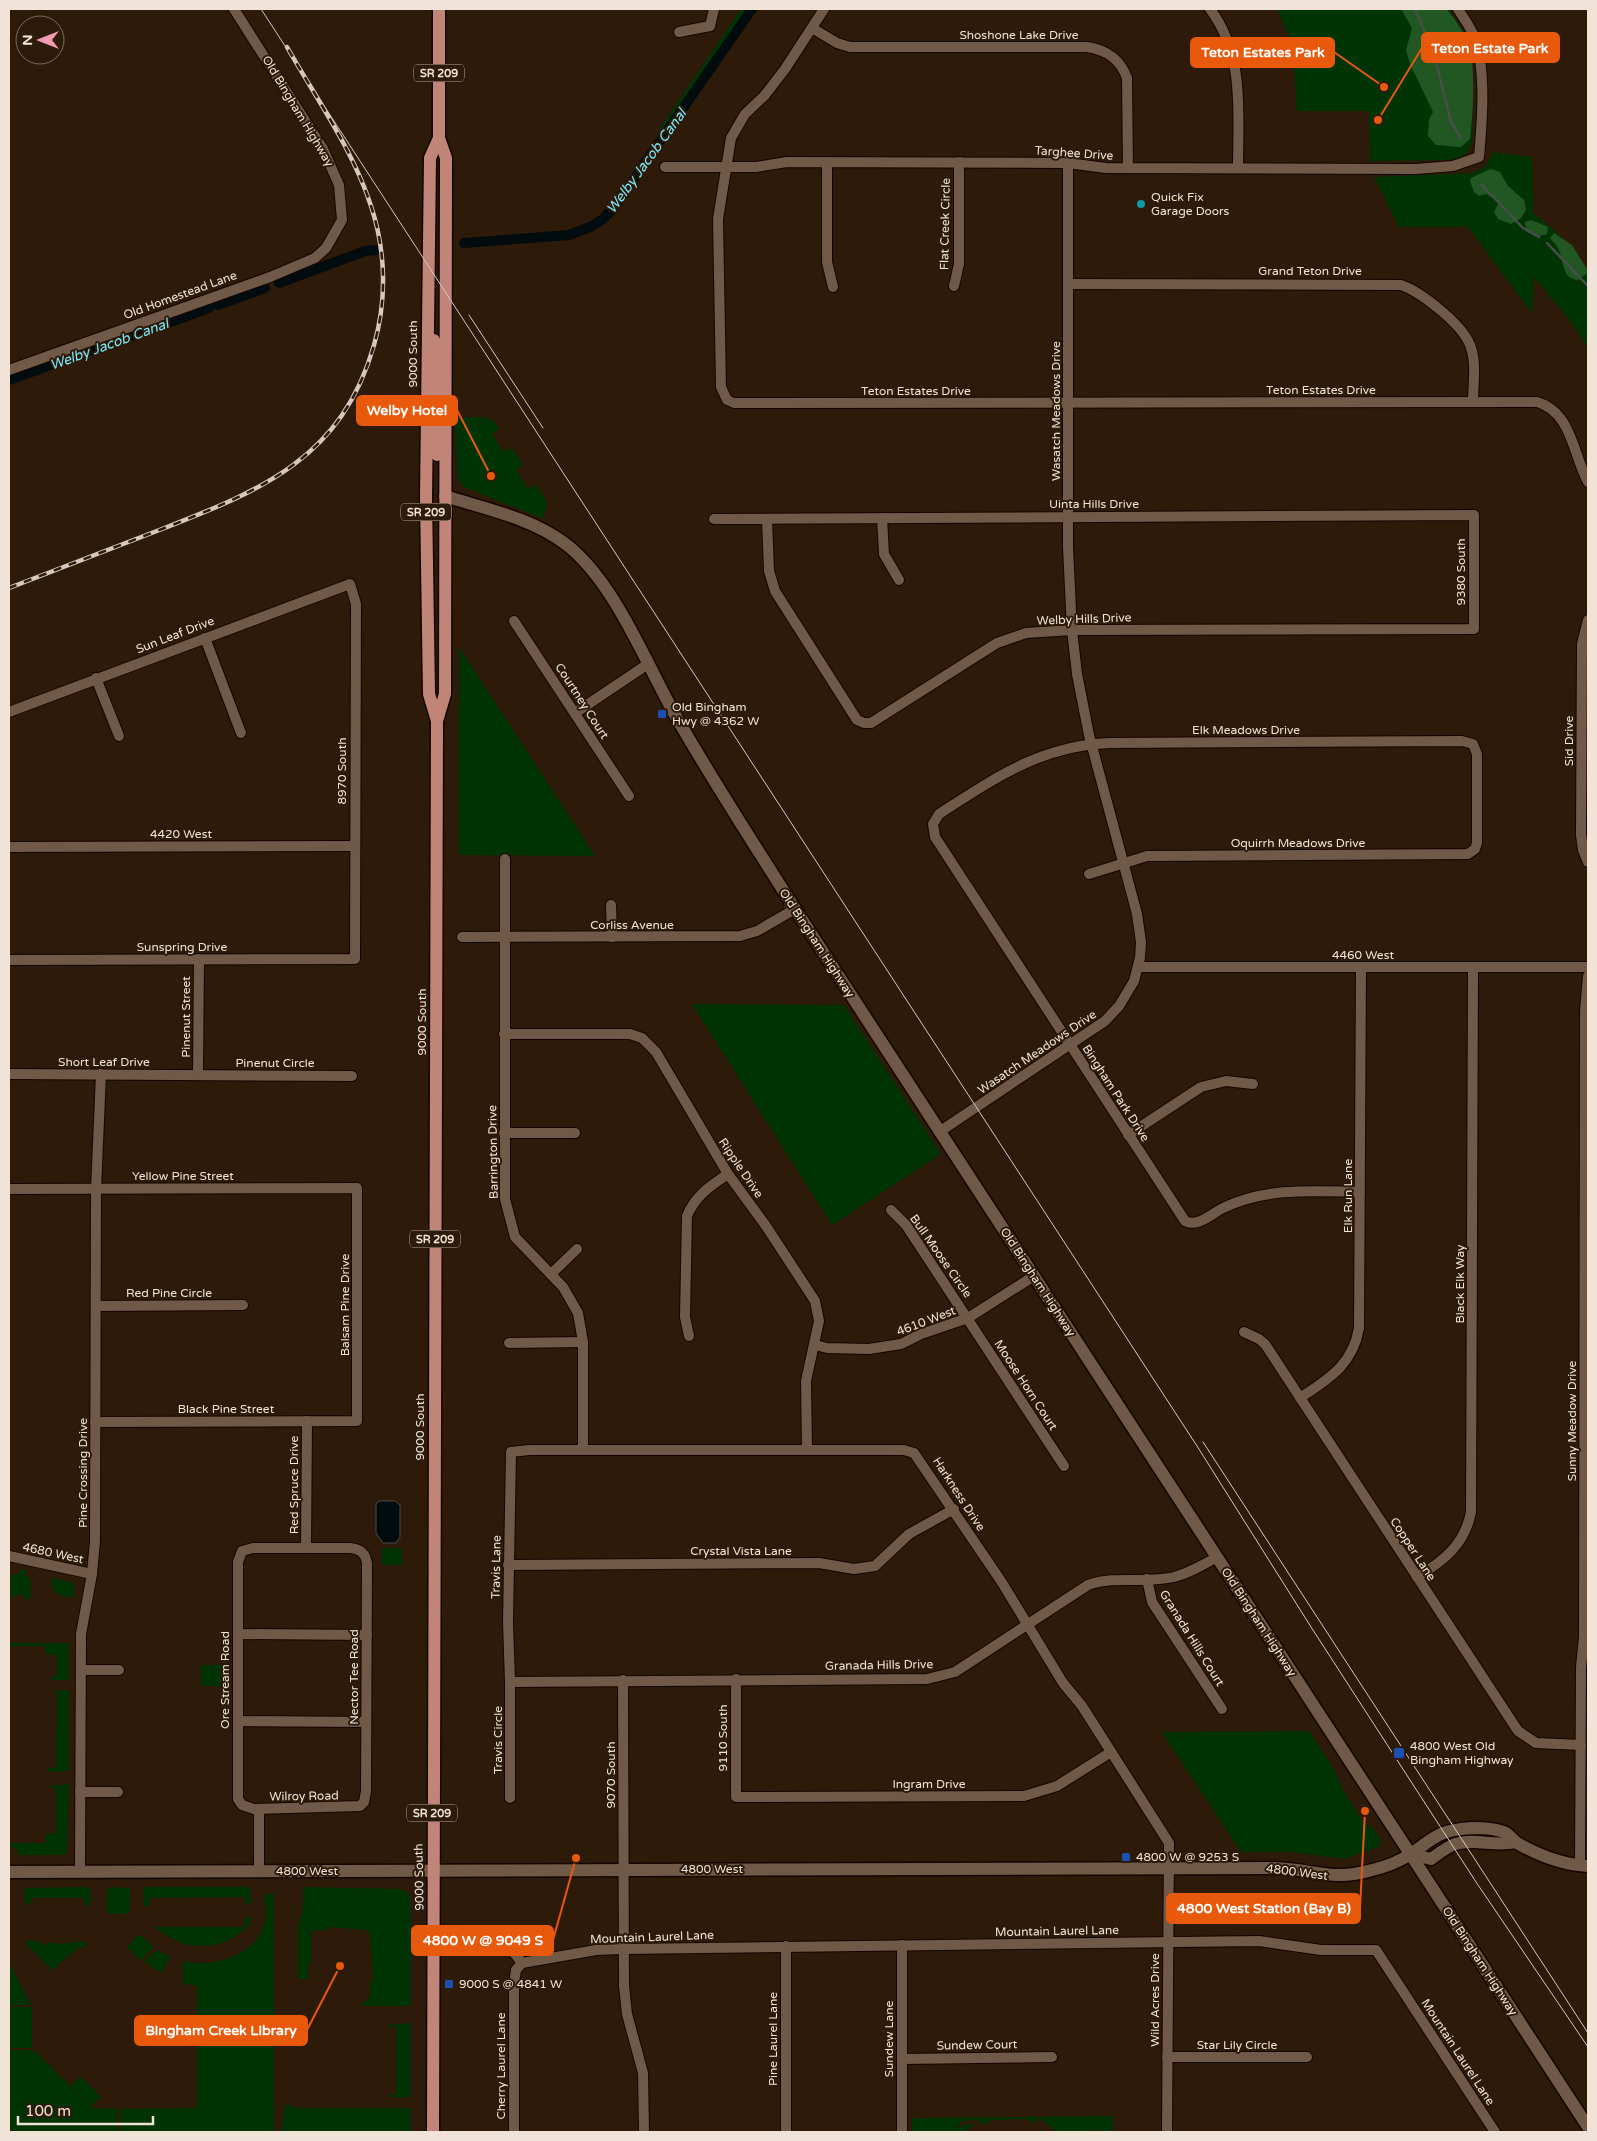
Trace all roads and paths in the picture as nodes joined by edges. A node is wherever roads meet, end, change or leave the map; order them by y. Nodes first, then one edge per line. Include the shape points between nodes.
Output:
1 (234, 9) edge
2 (439, 9) edge
3 (714, 9) edge
4 (824, 9) edge
5 (1210, 9) edge
6 (1458, 9) edge
7 (812, 28) junction
8 (679, 32) dead end
9 (438, 138) junction
10 (827, 162) junction
11 (959, 162) junction
12 (1068, 163) junction
13 (726, 166) junction
14 (665, 167) dead end
15 (1128, 168) junction
16 (1238, 168) junction
17 (342, 220) joint
18 (1068, 284) junction
19 (954, 286) dead end
20 (833, 287) dead end
21 (427, 301) junction
22 (9, 370) edge
23 (1473, 402) junction
24 (1069, 403) junction
25 (1588, 482) edge
26 (445, 496) junction
27 (1474, 515) joint
28 (1069, 517) junction
29 (882, 518) junction
30 (714, 519) dead end
31 (768, 519) junction
32 (899, 580) dead end
33 (350, 584) joint
34 (1588, 620) edge
35 (514, 621) dead end
36 (1474, 629) joint
37 (1072, 630) junction
38 (205, 638) junction
39 (648, 664) junction
40 (96, 678) junction
41 (9, 712) edge
42 (575, 713) junction
43 (436, 722) junction
44 (241, 733) dead end
45 (119, 736) dead end
46 (1092, 744) junction
47 (629, 796) dead end
48 (933, 824) joint
49 (354, 846) junction
50 (9, 847) edge
51 (1472, 851) joint
52 (505, 858) dead end
53 (1124, 862) junction
54 (1588, 862) edge
55 (1089, 874) dead end
56 (611, 905) dead end
57 (795, 909) junction
58 (462, 937) dead end
59 (504, 937) junction
60 (612, 937) junction
61 (199, 959) junction
62 (355, 959) joint
63 (9, 960) edge
64 (1588, 966) edge
65 (1138, 967) junction
66 (1473, 967) junction
67 (1361, 968) junction
68 (1588, 976) edge
69 (504, 1034) junction
70 (1070, 1045) junction
71 (9, 1074) edge
72 (101, 1074) junction
73 (198, 1074) junction
74 (352, 1076) dead end
75 (1253, 1084) dead end
76 (1587, 1102) edge
77 (939, 1132) junction
78 (504, 1133) junction
79 (575, 1133) dead end
80 (1128, 1134) junction
81 (728, 1174) junction
82 (358, 1188) joint
83 (9, 1189) edge
84 (96, 1189) junction
85 (1360, 1192) junction
86 (891, 1210) dead end
87 (1587, 1217) edge
88 (577, 1249) dead end
89 (551, 1274) junction
90 (1034, 1276) junction
91 (243, 1305) dead end
92 (96, 1306) junction
93 (1586, 1311) edge
94 (968, 1318) junction
95 (1244, 1332) dead end
96 (689, 1336) dead end
97 (583, 1342) junction
98 (510, 1343) dead end
99 (815, 1345) junction
100 (1300, 1398) junction
101 (307, 1421) junction
102 (357, 1421) joint
103 (95, 1422) junction
104 (1586, 1423) edge
105 (582, 1450) junction
106 (806, 1450) junction
107 (511, 1452) joint
108 (1064, 1466) dead end
109 (954, 1509) junction
110 (1586, 1534) edge
111 (306, 1548) junction
112 (9, 1556) edge
113 (1217, 1557) junction
114 (508, 1565) junction
115 (92, 1574) junction
116 (1417, 1577) junction
117 (1147, 1579) junction
118 (1026, 1626) junction
119 (238, 1634) junction
120 (367, 1635) junction
121 (1586, 1651) edge
122 (81, 1670) junction
123 (119, 1670) dead end
124 (736, 1679) junction
125 (623, 1680) junction
126 (510, 1682) junction
127 (1222, 1709) dead end
128 (238, 1721) junction
129 (366, 1722) junction
130 (1581, 1745) junction
131 (1111, 1752) junction
132 (80, 1792) junction
133 (118, 1792) dead end
134 (736, 1797) joint
135 (510, 1798) dead end
136 (362, 1804) joint
137 (246, 1807) joint
138 (259, 1809) junction
139 (1410, 1854) junction
140 (1584, 1866) edge
141 (1168, 1868) junction
142 (433, 1870) junction
143 (623, 1870) junction
144 (259, 1871) junction
145 (9, 1872) edge
146 (80, 1872) junction
147 (1168, 1943) junction
148 (902, 1945) junction
149 (509, 1946) dead end
150 (786, 1946) junction
151 (623, 1948) junction
152 (522, 1963) junction
153 (1052, 2057) dead end
154 (1168, 2057) junction
155 (1307, 2057) dead end
156 (902, 2059) junction
157 (1588, 2127) edge
158 (433, 2132) edge
159 (514, 2132) edge
160 (644, 2132) edge
161 (786, 2132) edge
162 (902, 2132) edge
163 (1167, 2132) edge
164 (1495, 2132) edge

1 - 17 street, Old Bingham Highway via 324,149 339,185
2 - 9 main road, 9000 South / SR 209
3 - 8 street via 710,26
4 - 7 street, Teton Estates Drive
5 - 16 street via 1225,34 1235,64
6 - 16 street, Targhee Drive via 1476,40 1480,57 1479,157 1453,166 1416,169
7 - 13 street, Teton Estates Drive via 769,91 735,128
7 - 15 street, Shoshone Lake Drive via 850,47 1087,47 1109,53 1127,78
9 - 21 main road, 9000 South / SR 209 via 430,158
9 - 26 main road, 9000 South / SR 209 via 446,158
10 - 11 street, Targhee Drive
10 - 13 street, Targhee Drive
10 - 20 street via 827,262
11 - 12 street, Targhee Drive
11 - 19 street, Flat Creek Circle via 959,264
12 - 15 street, Targhee Drive
12 - 18 street, Wasatch Meadows Drive
13 - 14 street, Targhee Drive
13 - 24 street, Teton Estates Drive via 718,226 721,387 728,400 734,403
15 - 16 street, Targhee Drive
17 - 22 street, Old Homestead Lane via 323,252 311,261
18 - 23 street, Grand Teton Drive via 1401,285 1426,297 1464,334 1474,362
18 - 24 street, Wasatch Meadows Drive
21 - 26 main road via 436,372 437,487
21 - 43 main road, 9000 South / SR 209 via 429,694
23 - 24 street, Teton Estates Drive
23 - 25 street, Teton Estates Drive via 1532,402 1546,406 1565,424
24 - 28 street, Wasatch Meadows Drive
26 - 39 main road, Old Bingham Highway via 530,524 568,546 602,584
26 - 43 main road, 9000 South / SR 209 via 445,694
27 - 28 street, Uinta Hills Drive
27 - 36 street, 9380 South
28 - 29 street, Uinta Hills Drive
28 - 37 street, Wasatch Meadows Drive
29 - 31 street, Uinta Hills Drive
29 - 32 street via 884,554
30 - 31 street, Uinta Hills Drive
31 - 37 street, Welby Hills Drive via 769,571 775,591 858,720 864,723 871,723 997,643 1026,633
33 - 38 street, Sun Leaf Drive
33 - 49 street, 8970 South via 356,604
34 - 54 street, Sid Drive via 1582,644 1581,835
35 - 42 street, Courtney Court
36 - 37 street, Welby Hills Drive
37 - 46 street, Wasatch Meadows Drive via 1077,674
38 - 40 street, Sun Leaf Drive
38 - 44 street
39 - 42 street
39 - 57 main road, Old Bingham Highway via 699,756
40 - 41 street, Sun Leaf Drive
40 - 45 street
42 - 47 street, Courtney Court
43 - 142 main road, 9000 South / SR 209
46 - 48 street, Elk Meadows Drive via 1056,751 1016,766 939,814
46 - 51 street, Elk Meadows Drive via 1468,742 1473,744 1477,754 1477,843
46 - 53 street, Wasatch Meadows Drive
48 - 70 street, Bingham Park Drive via 935,837
49 - 50 street, 4420 West
49 - 62 street, 8970 South
51 - 53 street, Oquirrh Meadows Drive via 1462,855 1147,856
52 - 59 street, Barrington Drive
53 - 55 street
53 - 65 street, Wasatch Meadows Drive via 1141,932
56 - 60 street
57 - 60 street, Corliss Avenue via 740,936
57 - 77 main road, Old Bingham Highway
58 - 59 street, Corliss Avenue
59 - 60 street, Corliss Avenue
59 - 69 street, Barrington Drive
61 - 62 street, Sunspring Drive
61 - 63 street, Sunspring Drive
61 - 73 street, Pinenut Street
64 - 66 street, 4460 West
65 - 67 street, 4460 West
65 - 70 street, Wasatch Meadows Drive via 1130,988 1112,1014
66 - 67 street, 4460 West
66 - 116 street, Black Elk Way via 1471,1512 1467,1528 1452,1552
67 - 85 street, Elk Run Lane
68 - 76 street, Sunny Meadow Drive via 1585,1011
69 - 78 street, Barrington Drive
69 - 81 street, Ripple Drive via 630,1034 642,1038 656,1052 676,1083
70 - 77 street, Wasatch Meadows Drive
70 - 80 street, Bingham Park Drive
71 - 72 street, Short Leaf Drive
72 - 73 street, Short Leaf Drive
72 - 84 street, Pine Crossing Drive
73 - 74 street, Pinenut Circle
75 - 80 street via 1226,1081 1202,1087
76 - 87 street, Sunny Meadow Drive
77 - 90 main road, Old Bingham Highway
78 - 79 street
78 - 89 street, Barrington Drive via 505,1199 515,1237
80 - 85 street, Bingham Park Drive via 1181,1216 1191,1224 1232,1204 1264,1194
81 - 96 street via 701,1193 687,1216 685,1318
81 - 99 street, Ripple Drive via 815,1301 820,1321
82 - 84 street, Yellow Pine Street
82 - 102 street, Balsam Pine Drive
83 - 84 street, Yellow Pine Street
84 - 92 street, Pine Crossing Drive
85 - 100 street, Elk Run Lane via 1358,1338 1341,1369
86 - 94 street, Bull Moose Circle via 906,1225
87 - 93 street, Sunny Meadow Drive
88 - 89 street
89 - 97 street, Barrington Drive via 571,1299 582,1328
90 - 94 street, 4610 West
90 - 113 main road, Old Bingham Highway
91 - 92 street, Red Pine Circle
92 - 103 street, Pine Crossing Drive
93 - 104 street, Sunny Meadow Drive
94 - 99 street, 4610 West via 892,1347 827,1348
94 - 108 street, Moose Horn Court
95 - 100 street, Copper Lane via 1265,1344
97 - 98 street
97 - 105 street, Barrington Drive
99 - 106 street, Ripple Drive via 806,1381
100 - 116 street, Copper Lane
101 - 102 street, Black Pine Street
101 - 103 street, Black Pine Street
101 - 111 street, Red Spruce Drive
103 - 115 street, Pine Crossing Drive
104 - 110 street, Sunny Meadow Drive
105 - 106 street, Harkness Drive
105 - 107 street, Harkness Drive
106 - 109 street, Harkness Drive via 904,1450 914,1453
107 - 114 street, Travis Lane
109 - 114 street, Crystal Vista Lane via 909,1534 875,1566 854,1570 819,1563
109 - 118 street, Harkness Drive
110 - 121 street, Sunny Meadow Drive
111 - 119 street, Ore Stream Road via 248,1548 242,1551 238,1562
111 - 120 street, Nector Tee Road via 353,1548 364,1555 367,1564
112 - 115 street, 4680 West
113 - 117 street, Granada Hills Drive via 1179,1576
113 - 139 main road, Old Bingham Highway
114 - 126 street, Travis Lane
115 - 122 street, Pine Crossing Drive via 82,1623
116 - 130 street, Copper Lane via 1518,1731 1542,1744
117 - 118 street, Granada Hills Drive via 1102,1580 1088,1585
117 - 127 street, Granada Hills Court via 1152,1602
118 - 124 street, Granada Hills Drive via 942,1677
118 - 131 street, Harkness Drive
119 - 120 street
119 - 128 street, Ore Stream Road
120 - 129 street, Nector Tee Road
121 - 130 street, Sunny Meadow Drive
122 - 123 street
122 - 132 street, Pine Crossing Drive
124 - 125 street, Granada Hills Drive
124 - 134 street, 9110 South
125 - 126 street, Granada Hills Drive
125 - 143 street, 9070 South
126 - 135 street, Travis Circle
128 - 129 street
128 - 137 street, Ore Stream Road via 238,1796
129 - 136 street, Nector Tee Road via 366,1791
130 - 140 street, Sunny Meadow Drive
131 - 134 street, Ingram Drive via 1058,1786 1024,1796
131 - 141 street, Harkness Drive via 1167,1838 1170,1852
132 - 133 street
132 - 146 street, Pine Crossing Drive
136 - 138 street, Wilroy Road via 353,1808
137 - 138 street, Wilroy Road
138 - 144 street
139 - 140 main road via 1431,1859 1458,1844 1503,1845 1515,1842 1553,1858
139 - 141 main road, 4800 West via 1372,1870 1338,1876 1282,1868
139 - 157 main road, Old Bingham Highway
141 - 143 main road, 4800 West
141 - 147 street, Wild Acres Drive
142 - 143 main road, 4800 West
142 - 144 main road, 4800 West
142 - 158 main road, 9000 South / SR 209
143 - 151 street, 9070 South
144 - 146 main road, 4800 West
145 - 146 main road, 4800 West
147 - 148 street, Mountain Laurel Lane
147 - 154 street, Wild Acres Drive
147 - 164 street, Mountain Laurel Lane via 1269,1941 1321,1950 1376,1950
148 - 150 street, Mountain Laurel Lane
148 - 156 street, Sundew Lane
149 - 152 street
150 - 151 street, Mountain Laurel Lane
150 - 161 street, Pine Laurel Lane
151 - 152 street, Mountain Laurel Lane
151 - 160 street, 9070 South via 625,2005 643,2073
152 - 159 street, Cherry Laurel Lane via 516,1970 514,1983
153 - 156 street, Sundew Court
154 - 155 street, Star Lily Circle
154 - 163 street, Wild Acres Drive
156 - 162 street, Sundew Lane

